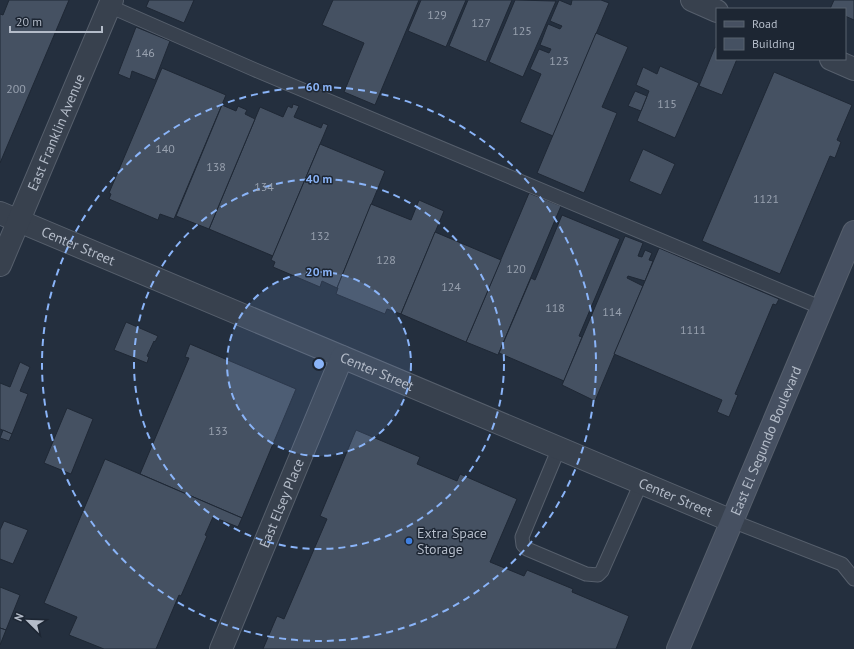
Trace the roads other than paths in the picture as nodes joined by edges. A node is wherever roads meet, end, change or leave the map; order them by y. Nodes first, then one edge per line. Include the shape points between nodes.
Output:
1 (692, 0) edge
2 (111, 3) edge
3 (716, 11) edge
4 (833, 60) edge
5 (854, 69) edge
6 (9, 217) edge
7 (854, 232) edge
8 (0, 265) edge
9 (822, 308) junction
10 (342, 357) junction
11 (559, 448) junction
12 (641, 483) junction
13 (732, 521) junction
14 (854, 579) edge
15 (221, 649) edge
16 (678, 649) edge

1 - 3 street
2 - 6 street, East Franklin Avenue
2 - 9 lane via 252,69
4 - 5 street
6 - 8 street, East Franklin Avenue
6 - 10 street, Center Street
7 - 9 main road, East El Segundo Boulevard
9 - 13 main road, East El Segundo Boulevard
10 - 11 street, Center Street
10 - 15 street, East Elsey Place
11 - 12 street, Center Street
11 - 12 lane via 522,537 527,549 586,574 598,575
12 - 13 street, Center Street
13 - 14 lane via 842,564
13 - 16 main road, East El Segundo Boulevard

